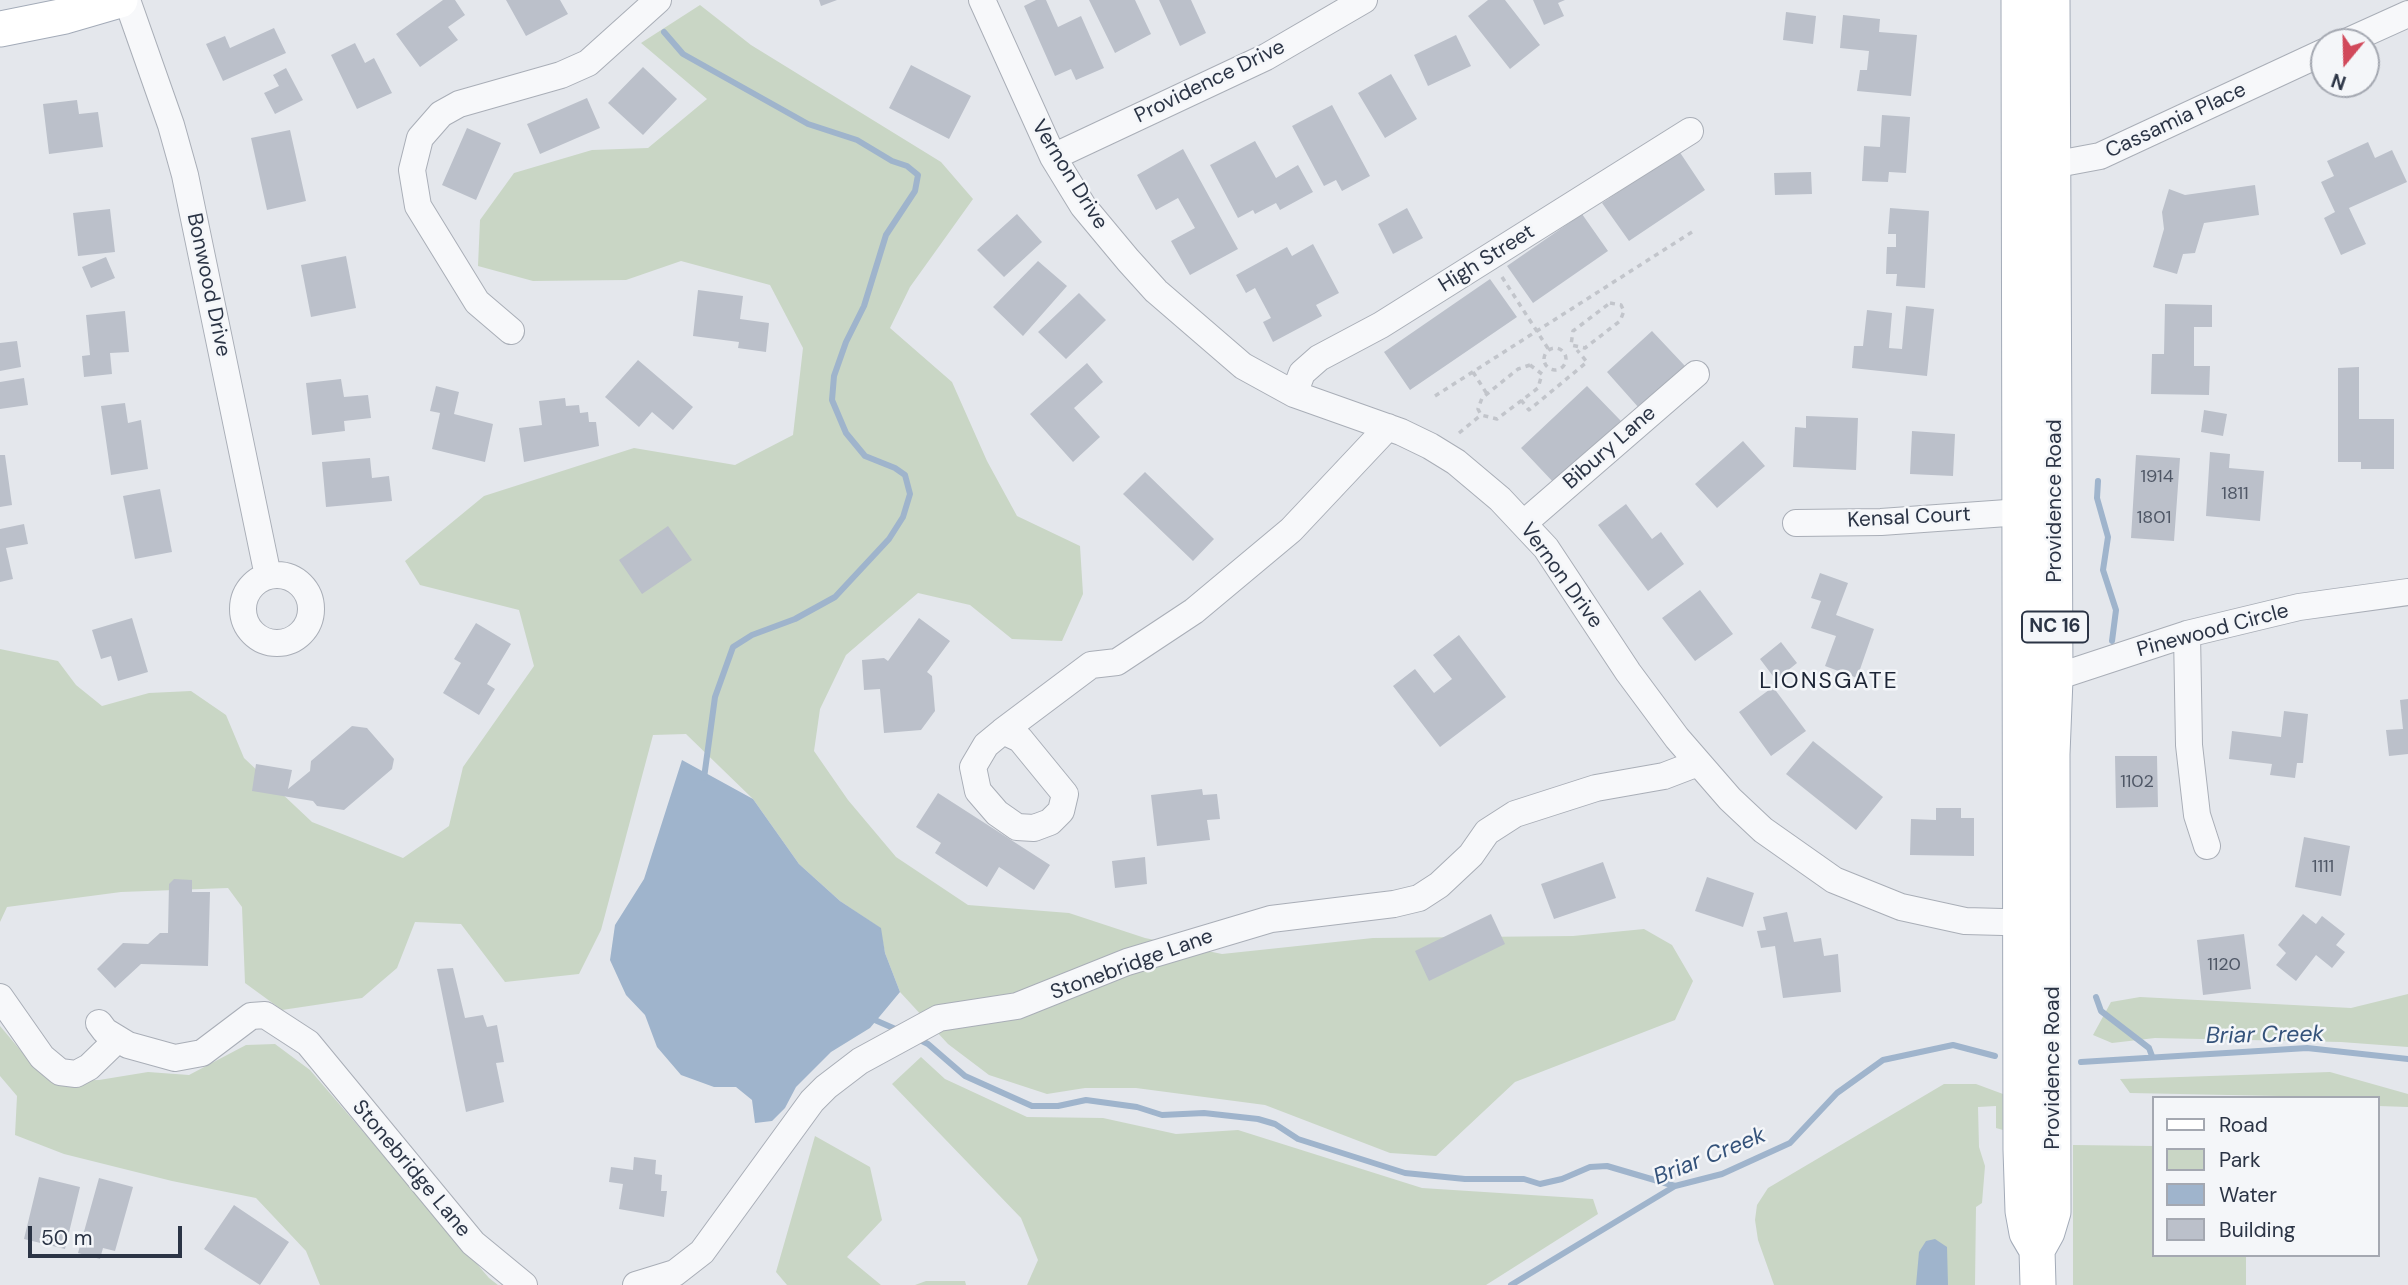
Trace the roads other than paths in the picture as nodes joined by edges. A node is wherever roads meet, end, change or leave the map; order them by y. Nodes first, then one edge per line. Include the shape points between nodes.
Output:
1 (120, 0) edge
2 (127, 0) edge
3 (657, 0) edge
4 (982, 0) edge
5 (1364, 0) edge
6 (2019, 0) edge
7 (2052, 0) edge
8 (2408, 14) edge
9 (2377, 28) edge
10 (0, 29) edge
11 (2310, 59) edge
12 (1690, 131) dead end
13 (1053, 157) junction
14 (2036, 161) junction
15 (511, 331) dead end
16 (1696, 374) dead end
17 (1294, 394) junction
18 (1388, 427) junction
19 (2021, 512) junction
20 (1524, 523) junction
21 (1796, 523) dead end
22 (268, 576) dead end
23 (2408, 592) edge
24 (2187, 634) junction
25 (2039, 683) junction
26 (1003, 731) dead end
27 (1698, 763) junction
28 (2207, 846) dead end
29 (2036, 923) junction
30 (0, 997) edge
31 (524, 1285) edge
32 (636, 1285) edge
33 (2038, 1285) edge

1 - 10 main road
2 - 22 street, Bonwood Drive via 185,175
3 - 15 street via 588,62 561,75 459,104 441,114 420,138 412,170 418,206 477,302
4 - 13 street, Vernon Drive
5 - 13 street, Providence Drive via 1266,57
6 - 14 main road, Providence Road / NC 16
7 - 14 main road, Providence Road / NC 16
8 - 9 street
11 - 14 street, Cassamia Place via 2109,153
12 - 17 street, High Street via 1360,338 1320,358 1302,373
13 - 17 street, Vernon Drive via 1104,233 1156,291 1243,366
14 - 19 main road, Providence Road / NC 16
14 - 25 main road, Providence Road / NC 16
16 - 20 street, Bibury Lane
17 - 18 street, Vernon Drive
18 - 20 street, Vernon Drive via 1457,462
18 - 26 street via 1291,530 1194,611 1117,662 1091,665
19 - 21 street, Kensal Court
19 - 25 main road, Providence Road / NC 16
20 - 27 street, Vernon Drive
23 - 24 street, Pinewood Circle via 2299,607
24 - 25 street, Pinewood Circle
24 - 28 street via 2189,744 2197,815
25 - 29 main road, Providence Road / NC 16 via 2019,768
27 - 29 street, Vernon Drive via 1770,836 1847,887 1941,918
27 - 32 street, Stonebridge Lane via 1515,814 1487,832 1471,855 1419,898 1271,919 1127,962 1017,1006 957,1014 931,1023 839,1076 812,1101 702,1252 675,1273
29 - 33 main road, Providence Road / NC 16 via 2023,1211 2027,1233 2037,1250
30 - 31 street, Stonebridge Lane via 42,1057 60,1072 76,1074 89,1068 108,1031 128,1045 175,1058 202,1053 251,1016 265,1015 308,1043 473,1243

